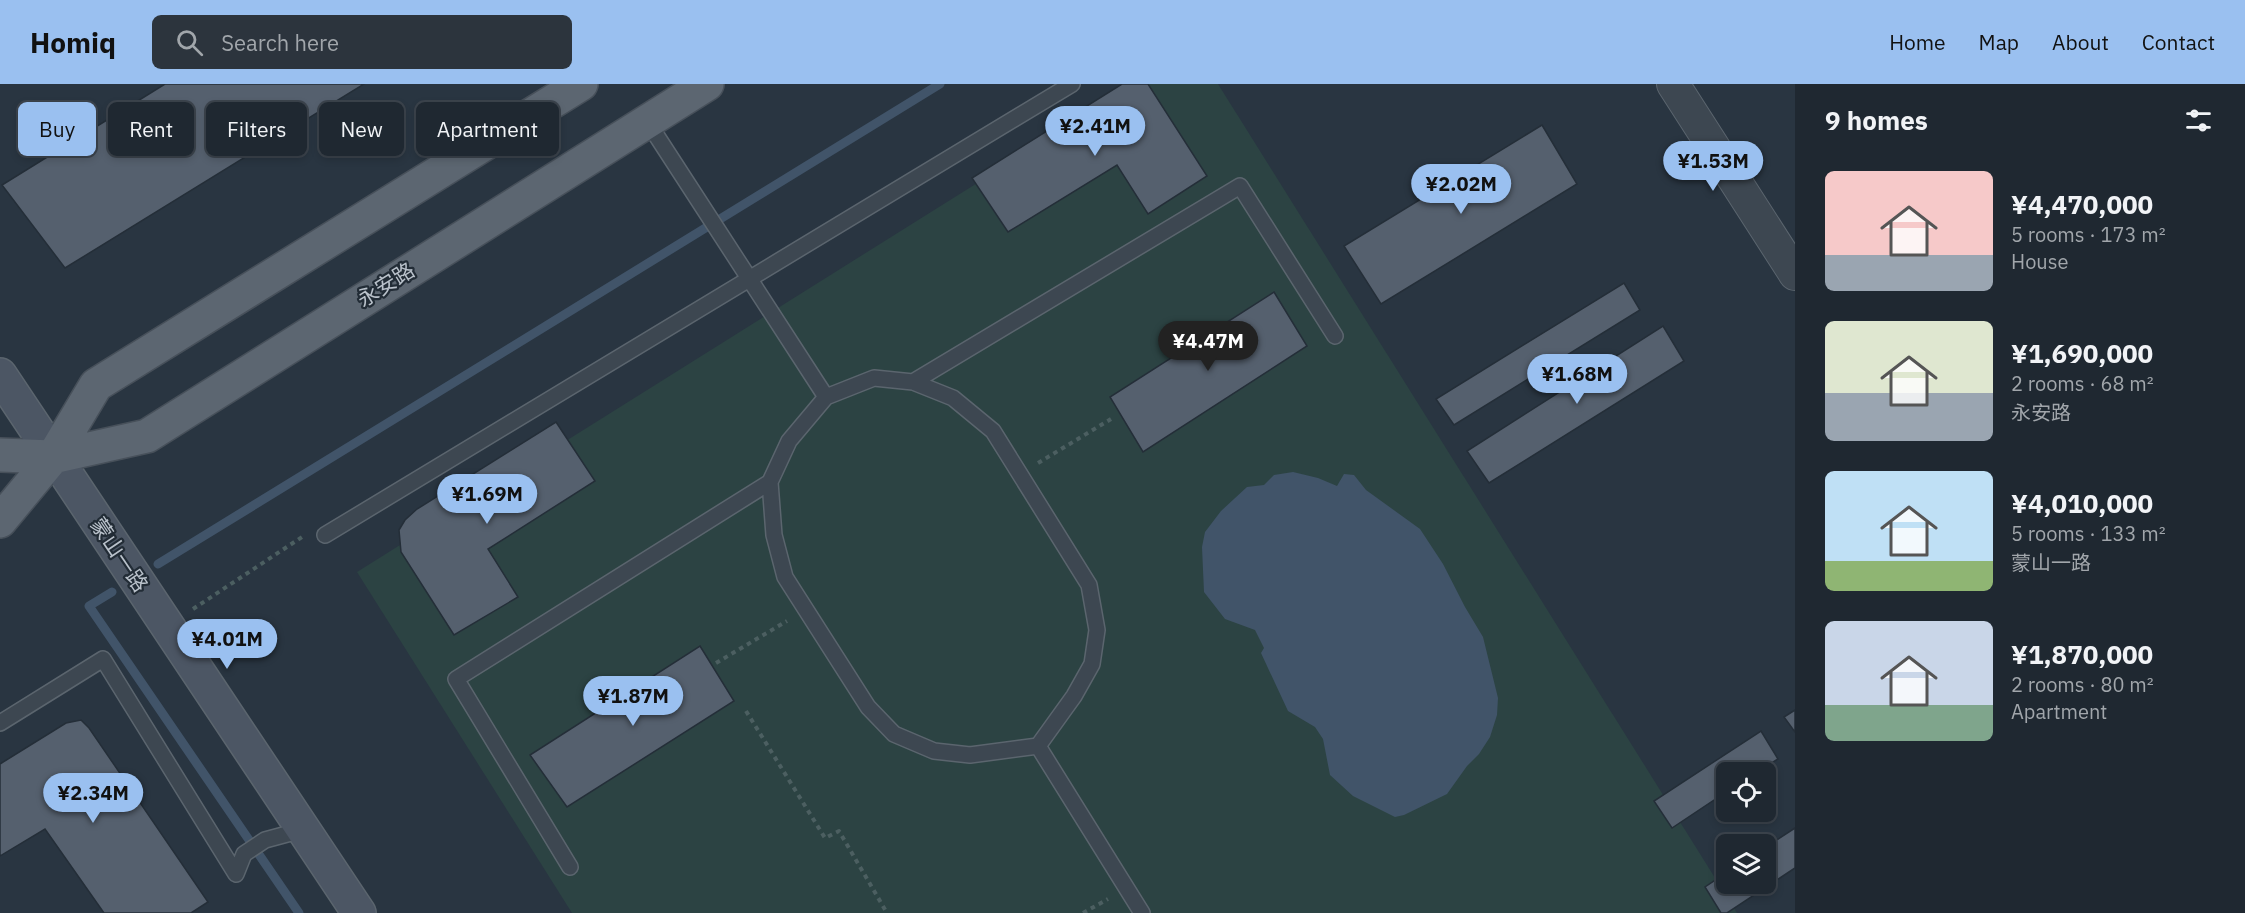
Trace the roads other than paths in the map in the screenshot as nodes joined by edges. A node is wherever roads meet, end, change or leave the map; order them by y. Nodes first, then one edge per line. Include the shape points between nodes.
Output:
1 (581, 84) edge
2 (707, 84) edge
3 (1072, 84) edge
4 (1673, 84) edge
5 (647, 121) junction
6 (1795, 274) edge
7 (749, 279) junction
8 (1335, 336) dead end
9 (0, 375) edge
10 (913, 382) junction
11 (826, 397) junction
12 (0, 455) edge
13 (53, 457) junction
14 (770, 482) junction
15 (0, 521) edge
16 (325, 535) road end
17 (0, 723) edge
18 (1038, 746) junction
19 (302, 830) junction
20 (570, 867) dead end
21 (359, 913) edge
22 (1142, 913) edge

1 - 13 main road via 96,385
2 - 5 main road, 永安路
3 - 7 lane
4 - 6 street
5 - 7 lane
5 - 13 main road, 永安路 via 147,436
7 - 11 lane
7 - 16 lane
8 - 10 lane via 1240,186
9 - 13 main road, 蒙山一路
10 - 11 lane via 874,378
10 - 18 lane via 953,398 993,431 1089,585 1097,630 1092,664
11 - 14 lane via 789,441
12 - 13 main road, 永安路
13 - 15 main road
13 - 19 main road, 蒙山一路
14 - 18 lane via 774,535 785,578 868,707 894,734 934,751 970,755
14 - 20 lane via 456,679
17 - 19 lane via 103,659 236,874 244,855 265,840
18 - 22 lane
19 - 21 main road, 蒙山一路

